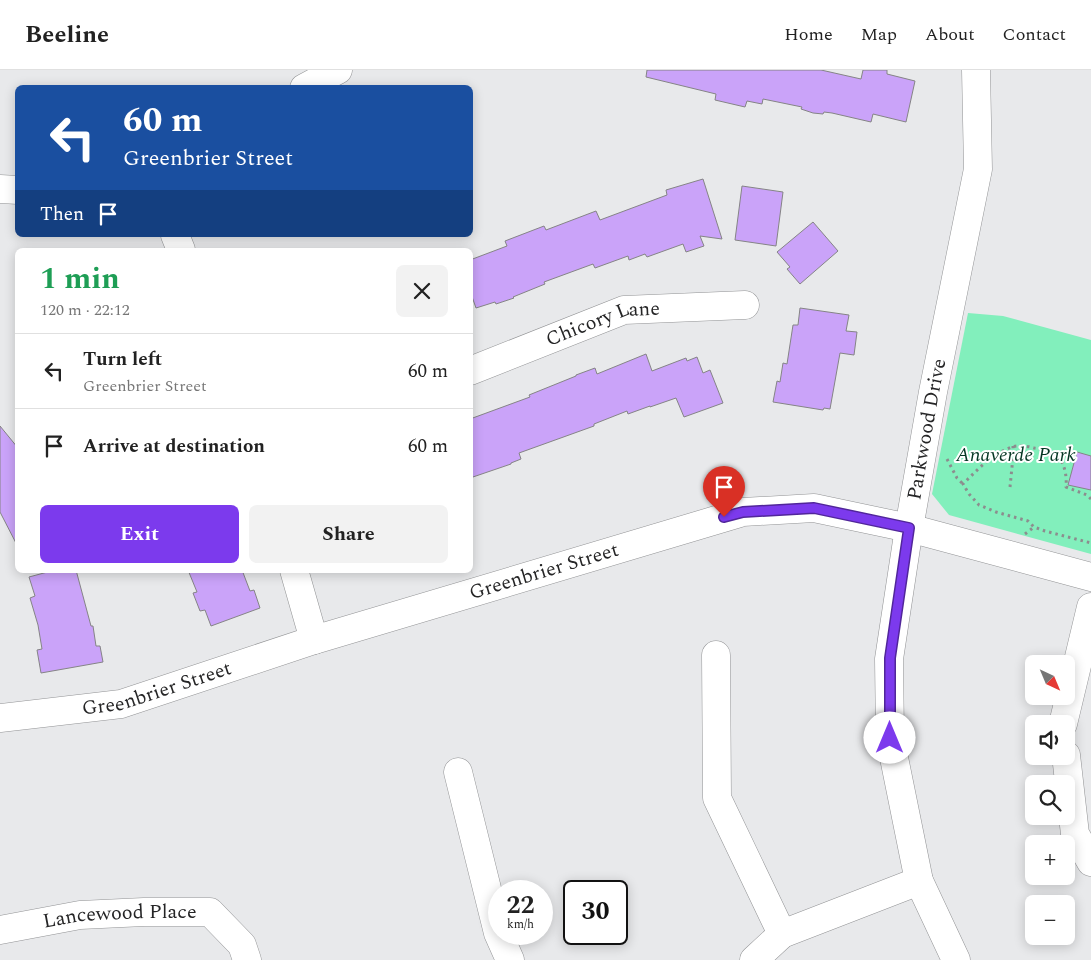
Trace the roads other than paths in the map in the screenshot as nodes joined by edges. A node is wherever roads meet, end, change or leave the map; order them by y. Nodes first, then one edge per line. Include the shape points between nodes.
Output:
1 (338, 70) edge
2 (976, 70) edge
3 (310, 85) edge
4 (0, 188) edge
5 (15, 190) edge
6 (744, 305) dead end
7 (473, 370) edge
8 (909, 528) junction
9 (295, 573) edge
10 (1091, 577) edge
11 (1091, 607) edge
12 (314, 640) junction
13 (716, 655) dead end
14 (1065, 715) edge
15 (0, 718) edge
16 (1067, 765) edge
17 (458, 772) dead end
18 (1091, 862) edge
19 (919, 881) junction
20 (0, 930) edge
21 (782, 934) junction
22 (247, 960) edge
23 (510, 960) edge
24 (754, 960) edge
25 (956, 960) edge

1 - 3 street
2 - 8 street, Parkwood Drive via 978,169
4 - 5 street
6 - 7 street, Chicory Lane via 624,310
8 - 10 street, Greenbrier Street
8 - 12 street, Greenbrier Street via 814,508 743,512
8 - 19 street, Parkwood Drive via 890,658 890,738
9 - 12 street
11 - 14 street
12 - 15 street, Greenbrier Street via 121,704
13 - 21 street via 717,798
16 - 18 street via 1075,834
17 - 23 street via 498,933
19 - 21 street
19 - 25 street, Parkwood Drive
20 - 22 street, Lancewood Place via 80,915 210,912 242,945
21 - 24 street

